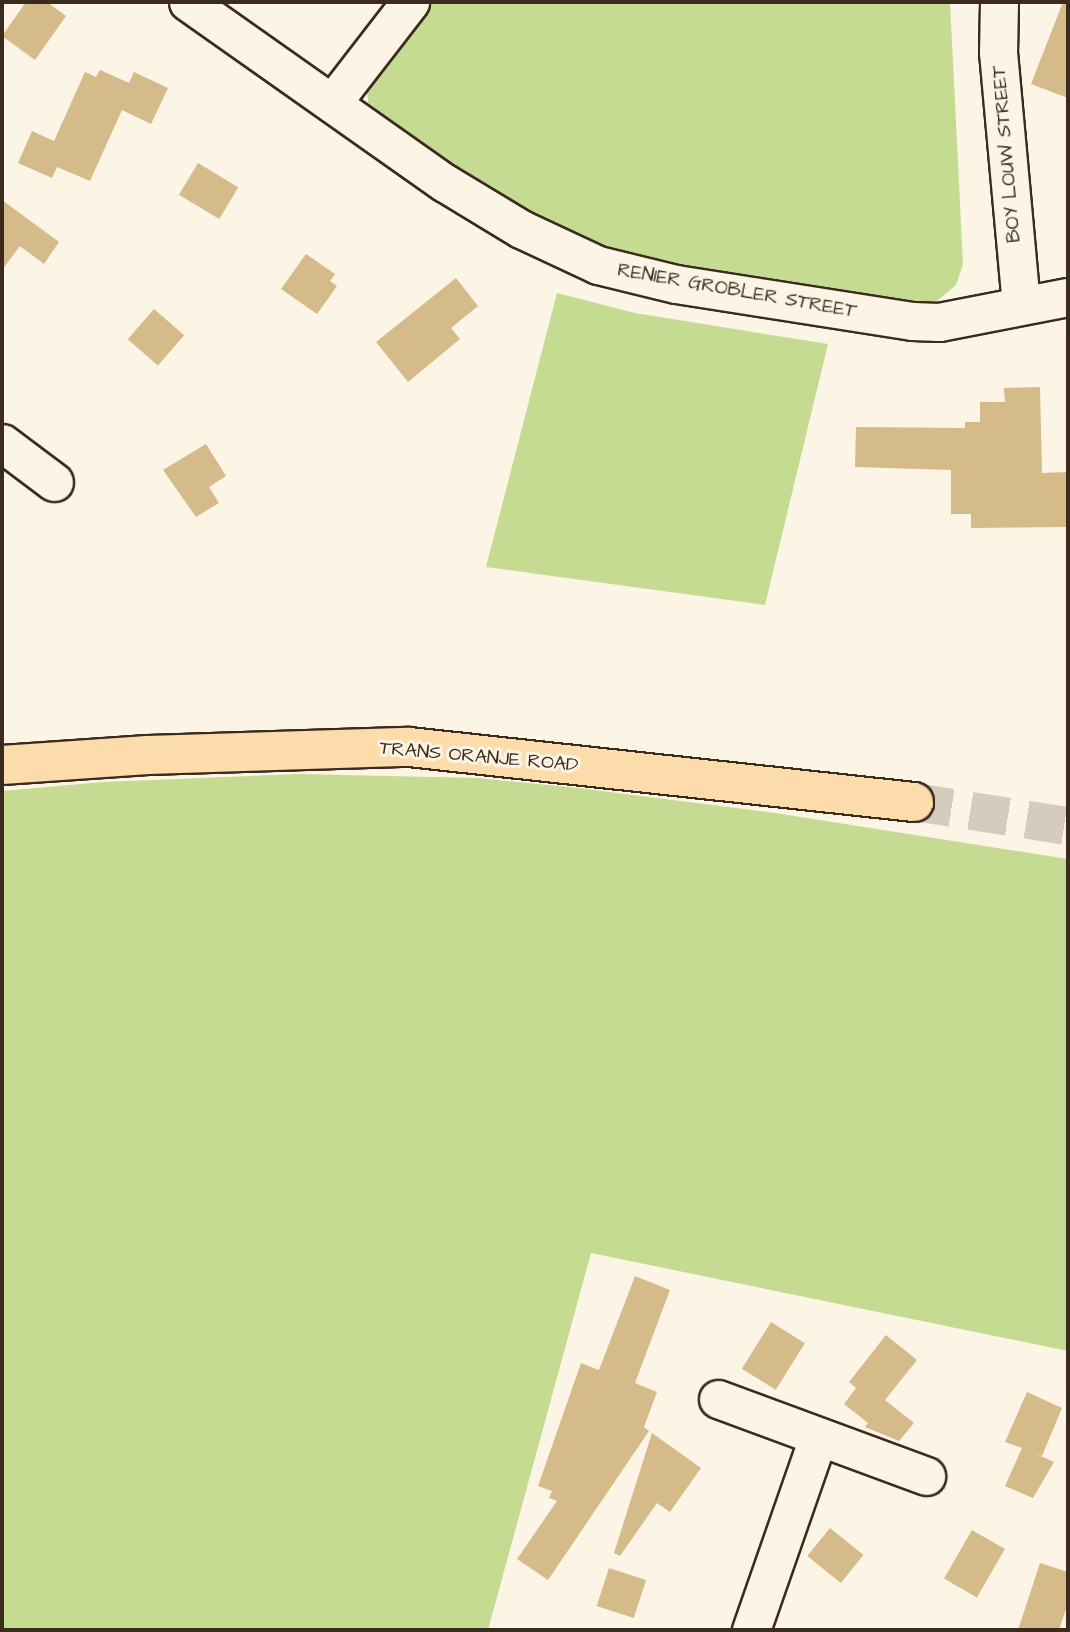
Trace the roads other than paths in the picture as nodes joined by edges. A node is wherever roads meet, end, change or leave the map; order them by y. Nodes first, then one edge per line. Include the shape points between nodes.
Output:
1 (188, 2) edge
2 (410, 2) edge
3 (999, 2) edge
4 (332, 103) junction
5 (1068, 298) edge
6 (1021, 305) junction
7 (2, 443) edge
8 (54, 482) dead end
9 (2, 765) edge
10 (914, 802) tunnel mouth
11 (718, 1399) dead end
12 (818, 1438) junction
13 (926, 1476) dead end
14 (751, 1630) edge

1 - 4 street, RENIER GROBLER STREET
2 - 4 street
3 - 6 street, BOY LOUW STREET via 998,52
4 - 6 street, RENIER GROBLER STREET via 521,229 598,265 676,284 912,321 939,322
5 - 6 street, RENIER GROBLER STREET
7 - 8 street
9 - 10 main road, TRANS ORANJE ROAD via 148,755 409,747
11 - 12 street
12 - 13 street
12 - 14 street

